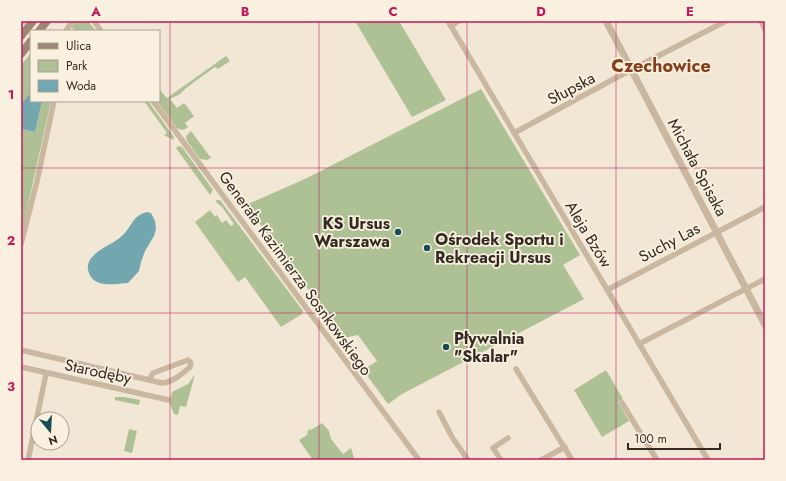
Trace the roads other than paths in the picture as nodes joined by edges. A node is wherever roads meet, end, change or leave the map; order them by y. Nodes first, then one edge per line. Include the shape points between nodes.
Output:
1 (24, 21) edge
2 (33, 21) edge
3 (47, 21) edge
4 (72, 21) edge
5 (94, 21) edge
6 (459, 21) edge
7 (606, 21) edge
8 (726, 21) edge
9 (761, 21) edge
10 (21, 23) edge
11 (449, 23) edge
12 (40, 30) edge
13 (67, 30) edge
14 (100, 30) edge
15 (765, 30) edge
16 (21, 36) edge
17 (30, 42) edge
18 (21, 54) edge
19 (632, 70) junction
20 (54, 102) edge
21 (154, 102) edge
22 (514, 134) junction
23 (765, 207) edge
24 (716, 232) junction
25 (21, 244) edge
26 (765, 280) edge
27 (746, 289) junction
28 (607, 290) junction
29 (765, 325) edge
30 (639, 344) junction
31 (21, 350) edge
32 (177, 364) junction
33 (21, 367) edge
34 (516, 370) dead end
35 (46, 374) junction
36 (181, 375) junction
37 (149, 380) junction
38 (169, 400) dead end
39 (622, 402) dead end
40 (439, 412) dead end
41 (508, 438) dead end
42 (565, 447) junction
43 (28, 460) edge
44 (418, 460) edge
45 (468, 460) edge
46 (501, 460) edge
47 (541, 460) edge
48 (572, 460) edge
49 (657, 460) edge
50 (708, 460) edge

1 - 10 street
2 - 16 main road
3 - 12 main road
4 - 13 street
5 - 14 street
6 - 11 street
7 - 19 street, Michała Spisaka
8 - 19 street, Słupska
9 - 15 street
11 - 22 street, Aleja Bzów
17 - 18 main road
19 - 22 street, Słupska
19 - 24 street, Michała Spisaka
20 - 25 street
21 - 44 street, Generała Kazimierza Sosnkowskiego
22 - 28 street, Aleja Bzów
23 - 24 street, Suchy Las
24 - 27 street, Michała Spisaka
24 - 28 street, Suchy Las
26 - 27 street
27 - 29 street, Michała Spisaka
27 - 30 street
28 - 30 street, Aleja Bzów
30 - 50 street, Aleja Bzów
31 - 37 street
32 - 36 street
32 - 36 street via 188,360 191,363
32 - 37 street via 152,373
33 - 35 street, Starodęby
34 - 42 street
35 - 38 street, Starodęby
35 - 43 street
36 - 37 street via 165,383
39 - 49 street
40 - 45 street
41 - 46 street via 493,448
42 - 47 street
42 - 48 street

